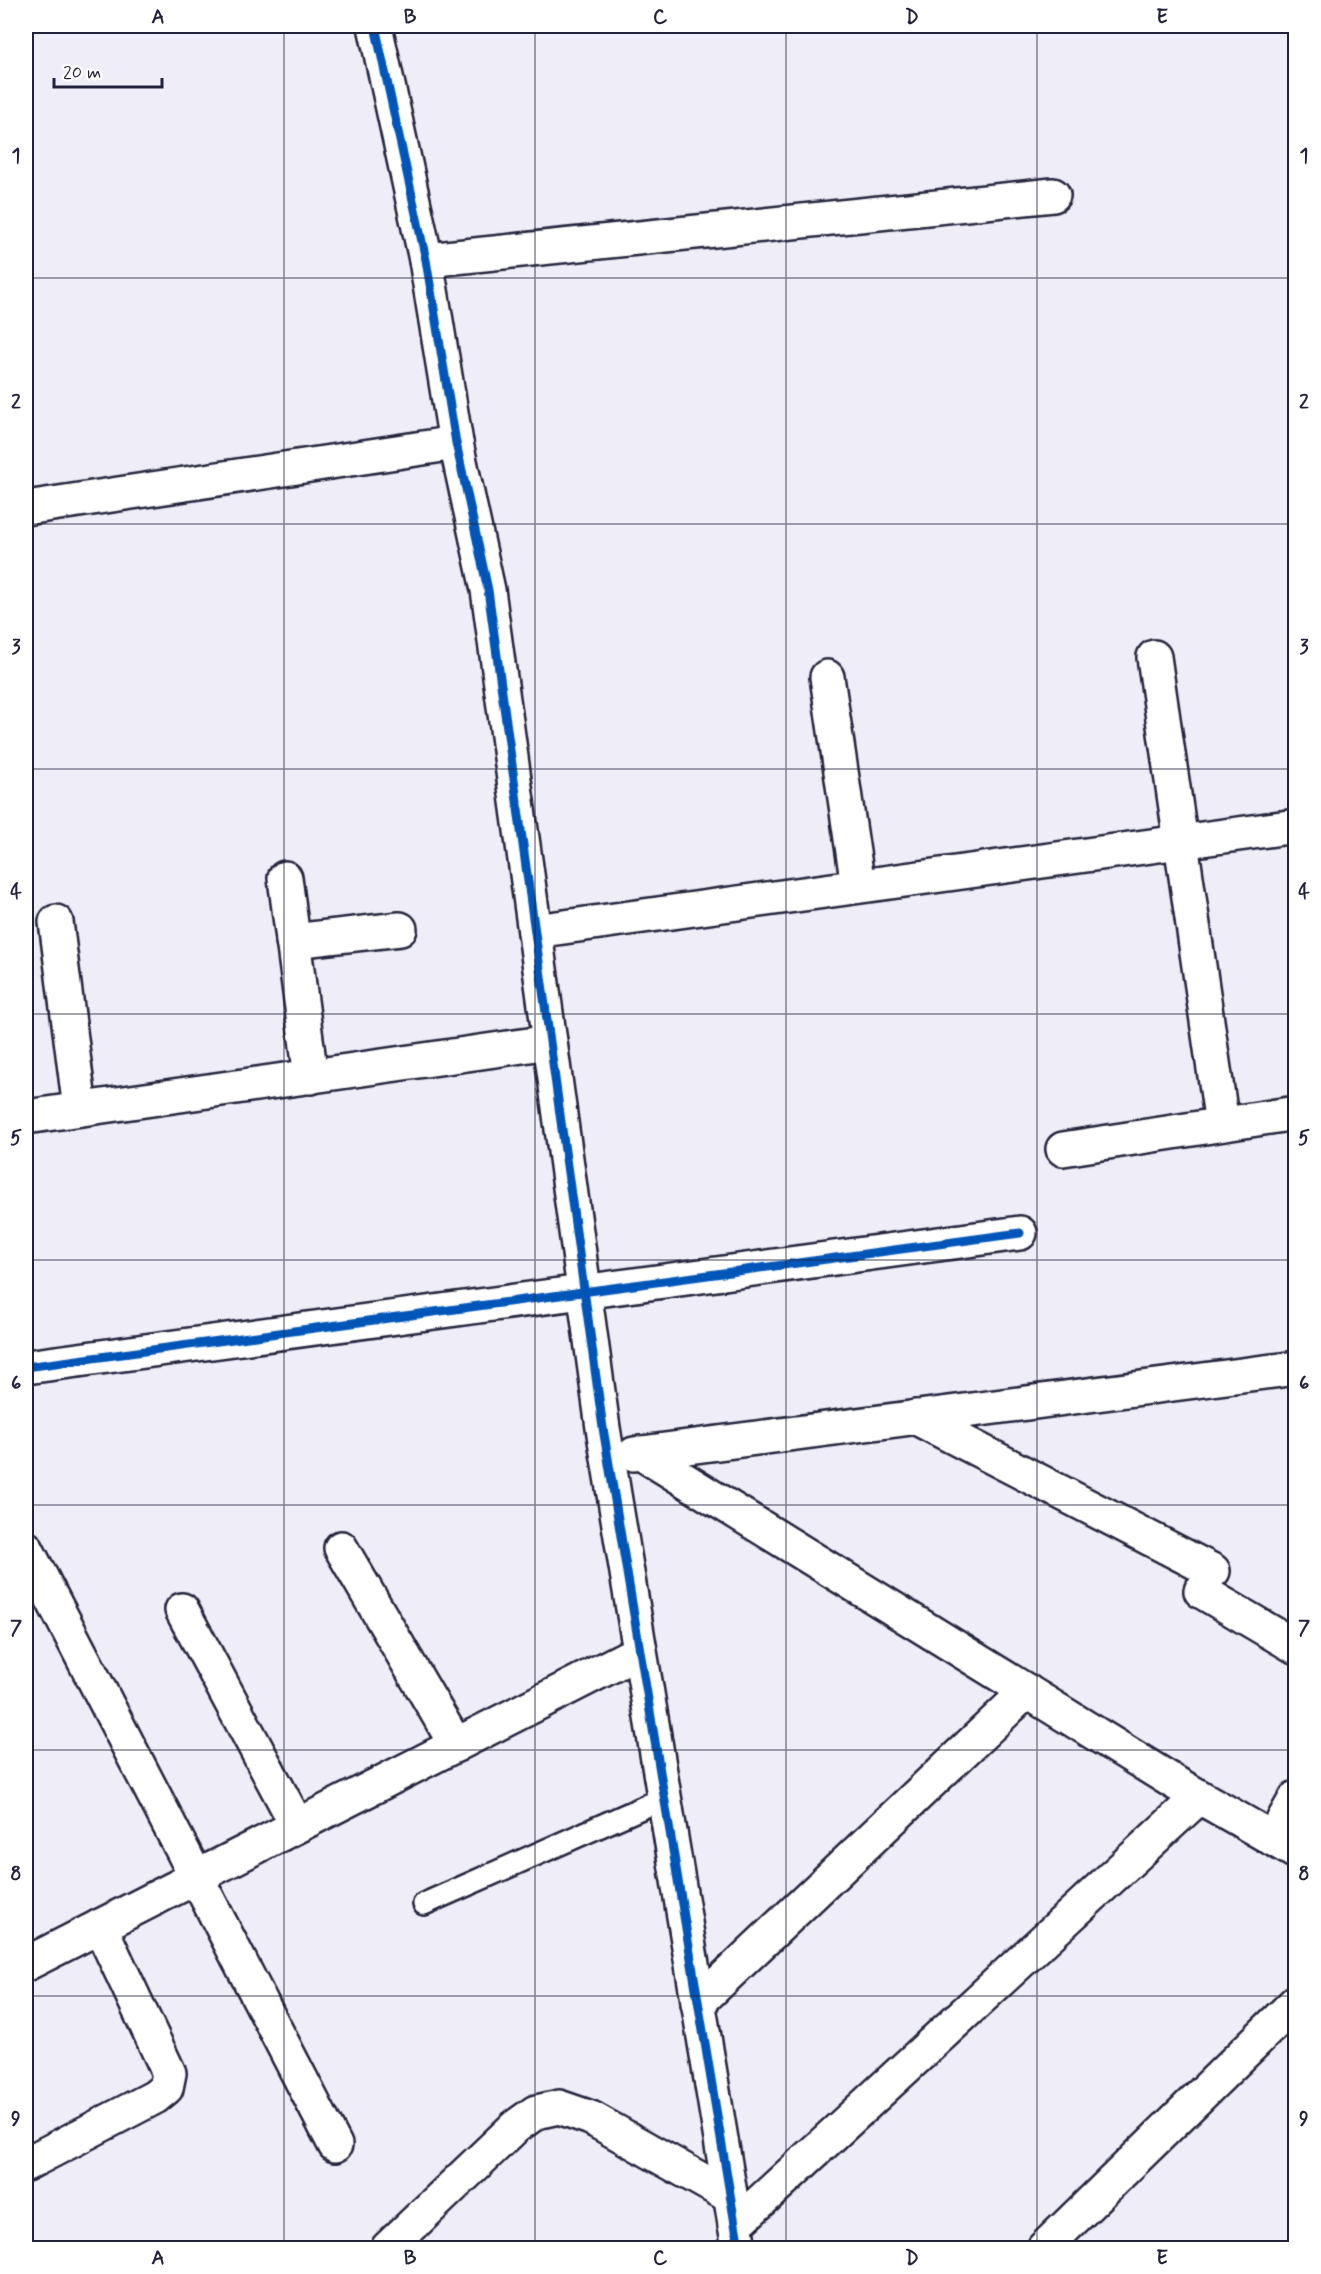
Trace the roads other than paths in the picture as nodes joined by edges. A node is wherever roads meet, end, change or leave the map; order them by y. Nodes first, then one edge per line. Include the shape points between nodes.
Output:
1 (375, 26) edge
2 (1053, 195) dead end
3 (426, 260) junction
4 (456, 443) junction
5 (26, 508) edge
6 (1154, 657) dead end
7 (827, 677) dead end
8 (1296, 826) edge
9 (1181, 842) junction
10 (285, 878) dead end
11 (858, 886) junction
12 (56, 922) dead end
13 (400, 929) dead end
14 (535, 931) junction
15 (293, 941) junction
16 (550, 1042) junction
17 (311, 1077) junction
18 (80, 1109) junction
19 (1296, 1113) edge
20 (26, 1117) edge
21 (1222, 1124) junction
22 (1063, 1149) dead end
23 (1020, 1233) dead end
24 (584, 1290) junction
25 (26, 1367) edge
26 (1296, 1368) edge
27 (915, 1417) junction
28 (641, 1453) junction
29 (608, 1457) junction
30 (26, 1548) edge
31 (341, 1548) dead end
32 (182, 1610) dead end
33 (1296, 1647) edge
34 (640, 1651) junction
35 (1027, 1691) junction
36 (456, 1744) junction
37 (1199, 1797) junction
38 (664, 1798) junction
39 (1296, 1798) edge
40 (297, 1825) junction
41 (1284, 1846) edge
42 (196, 1877) junction
43 (424, 1904) dead end
44 (100, 1926) junction
45 (26, 1964) edge
46 (1296, 2002) edge
47 (698, 2003) junction
48 (335, 2145) dead end
49 (26, 2164) edge
50 (735, 2223) edge
51 (388, 2248) edge
52 (1044, 2248) edge

1 - 3 street
2 - 3 street
3 - 4 street
4 - 5 street
4 - 14 street via 488,590
6 - 9 street
7 - 11 street
8 - 9 street
9 - 11 street
9 - 21 street
10 - 15 street
11 - 14 street
12 - 18 street
13 - 15 street
14 - 16 street
15 - 17 street
16 - 17 street
16 - 24 street
17 - 18 street
18 - 20 street
19 - 21 street
21 - 22 street
23 - 24 street
24 - 25 street
24 - 29 street
26 - 27 street
27 - 28 street
27 - 33 street via 1207,1581
28 - 29 street
28 - 35 street
29 - 34 street
30 - 42 street
31 - 36 street
32 - 40 street
34 - 36 street
34 - 38 street
35 - 37 street
35 - 47 street
36 - 40 street
37 - 41 street
37 - 50 street
38 - 43 lane
38 - 47 street
39 - 41 street
40 - 42 street
42 - 44 street
42 - 48 street
44 - 45 street
44 - 49 street via 169,2073 166,2088
46 - 52 street
47 - 50 street
50 - 51 street via 591,2118 559,2106 536,2112 515,2127

